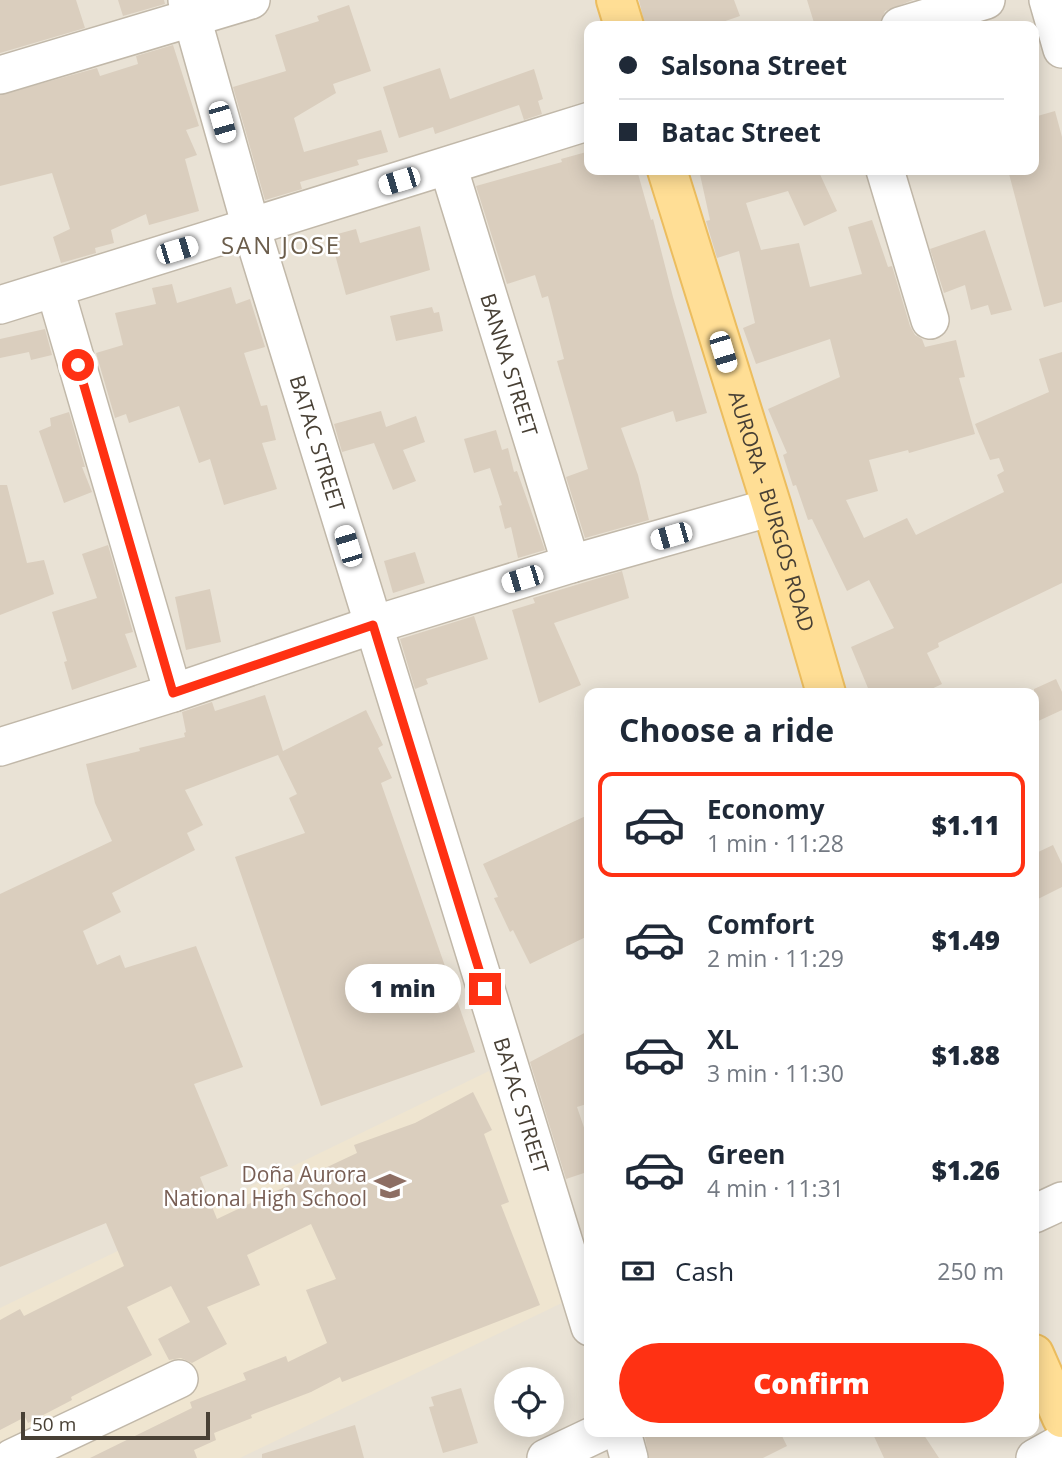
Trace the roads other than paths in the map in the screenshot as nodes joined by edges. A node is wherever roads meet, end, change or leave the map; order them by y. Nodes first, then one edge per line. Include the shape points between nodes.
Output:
1 (251, 0) edge
2 (616, 0) edge
3 (986, 0) edge
4 (1048, 0) edge
5 (190, 9) edge
6 (622, 21) edge
7 (917, 21) edge
8 (1062, 49) edge
9 (0, 75) edge
10 (584, 123) edge
11 (448, 166) junction
12 (669, 175) edge
13 (886, 175) edge
14 (251, 227) junction
15 (55, 289) junction
16 (0, 305) edge
17 (930, 320) dead end
18 (772, 508) junction
19 (571, 564) junction
20 (373, 625) junction
21 (825, 688) edge
22 (173, 693) junction
23 (0, 747) edge
24 (1062, 1201) edge
25 (1039, 1212) edge
26 (584, 1308) edge
27 (1039, 1365) edge
28 (179, 1379) dead end
29 (1062, 1418) edge
30 (590, 1437) edge
31 (623, 1437) edge
32 (1062, 1443) edge
33 (12, 1458) edge
34 (546, 1458) edge
35 (629, 1458) edge
36 (1035, 1458) edge

1 - 5 street
2 - 6 main road
3 - 7 street
4 - 8 street
5 - 9 street
5 - 14 street, BATAC STREET
10 - 11 street
11 - 14 street
11 - 19 street, BANNA STREET
12 - 18 main road, AURORA - BURGOS ROAD
13 - 17 street
14 - 15 street
14 - 20 street, BATAC STREET
15 - 16 street
15 - 22 street
18 - 19 street
18 - 21 main road, AURORA - BURGOS ROAD
19 - 20 street
20 - 22 street
20 - 26 street, BATAC STREET
22 - 23 street
24 - 25 street
27 - 29 main road
28 - 33 street
30 - 34 street
31 - 35 street
32 - 36 street

